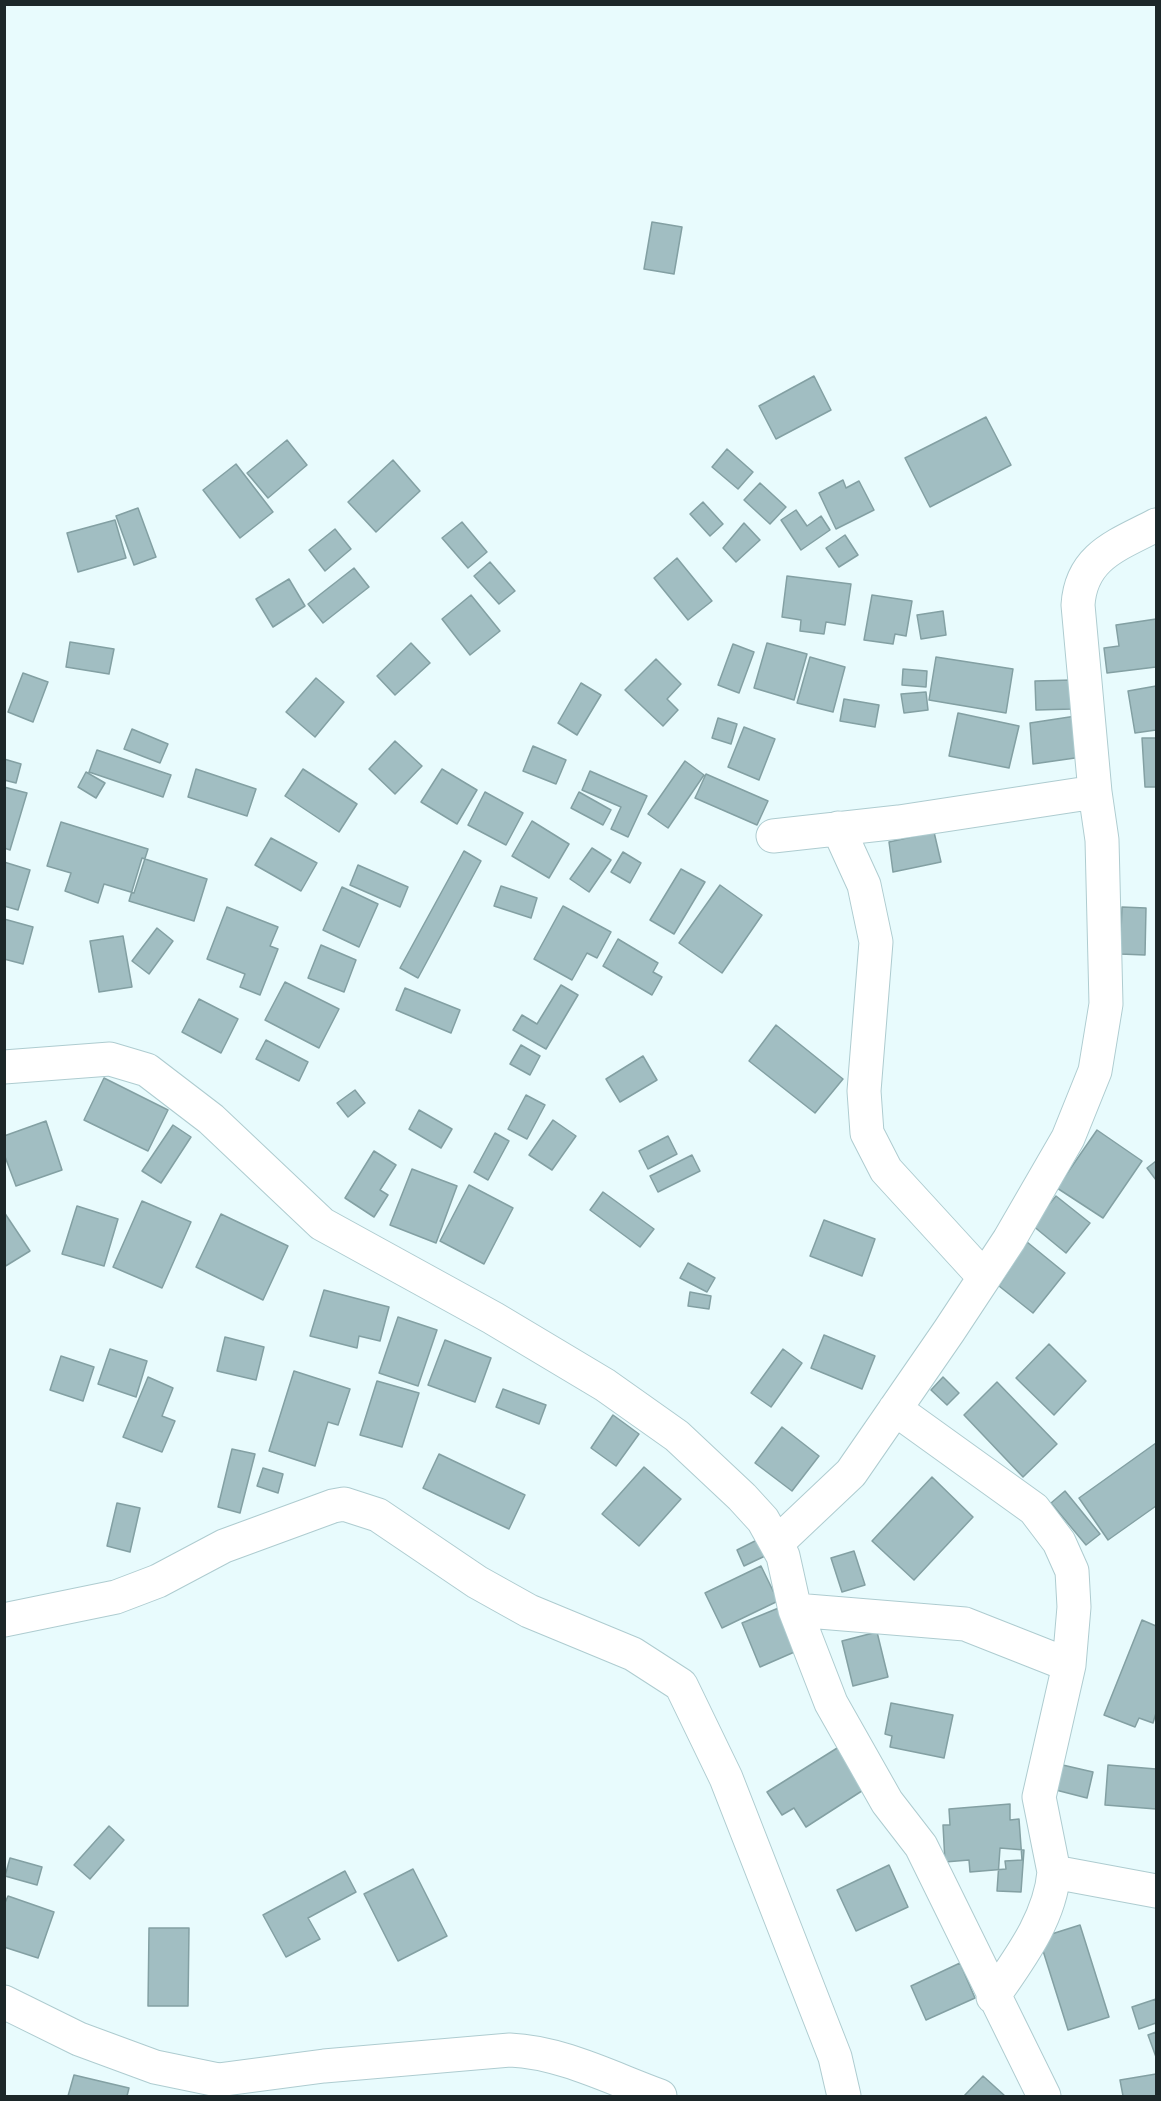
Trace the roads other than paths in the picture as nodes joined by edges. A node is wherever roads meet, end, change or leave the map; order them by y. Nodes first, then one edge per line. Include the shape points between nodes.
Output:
1 (1156, 525) edge
2 (1095, 792) junction
3 (838, 828) junction
4 (773, 836) dead end
5 (4, 1067) edge
6 (984, 1277) junction
7 (895, 1409) junction
8 (777, 1543) junction
9 (795, 1610) junction
10 (4, 1620) edge
11 (1069, 1665) junction
12 (1054, 1872) junction
13 (1156, 1891) edge
14 (993, 1997) junction
15 (9, 2016) edge
16 (215, 2088) edge
17 (660, 2097) edge
18 (844, 2097) edge
19 (1044, 2097) edge

1 - 2 street via 1098,558 1079,587
2 - 3 street
2 - 6 street via 1102,840 1106,1004 1095,1071 1068,1138
3 - 4 street
3 - 6 street via 864,885 876,942 864,1090 867,1133 886,1170
5 - 8 street via 110,1059 147,1070 211,1119 322,1224 513,1330 605,1385 678,1436 742,1497
6 - 7 street
7 - 8 street via 851,1473
7 - 11 street via 1034,1509 1048,1524 1072,1571 1074,1607
8 - 9 street
9 - 11 street via 964,1624
9 - 14 street via 831,1703 887,1802 921,1846
10 - 18 street via 116,1597 158,1581 224,1546 344,1504 378,1515 433,1554 529,1611 644,1659 681,1684 711,1742 835,2057
11 - 12 street via 1039,1797
12 - 13 street
12 - 14 street via 1043,1916 1024,1953
14 - 19 street
15 - 16 street
16 - 17 street via 324,2066 510,2050 580,2066

